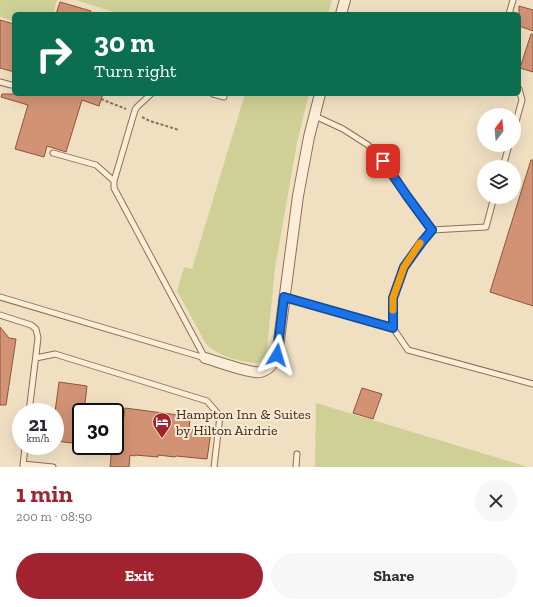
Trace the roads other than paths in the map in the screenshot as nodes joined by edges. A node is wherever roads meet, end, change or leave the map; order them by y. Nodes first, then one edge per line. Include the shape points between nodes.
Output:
1 (344, 0) edge
2 (513, 0) edge
3 (341, 12) edge
4 (509, 12) edge
5 (0, 82) edge
6 (11, 85) dead end
7 (149, 96) edge
8 (220, 96) edge
9 (319, 96) edge
10 (521, 96) edge
11 (224, 97) dead end
12 (520, 108) edge
13 (314, 116) junction
14 (53, 153) dead end
15 (114, 181) junction
16 (492, 204) edge
17 (432, 230) junction
18 (0, 297) edge
19 (284, 297) junction
20 (0, 315) edge
21 (393, 328) junction
22 (36, 358) junction
23 (205, 358) junction
24 (533, 384) edge
25 (30, 403) edge
26 (297, 454) dead end
27 (24, 455) edge
28 (23, 465) edge
29 (53, 467) edge
30 (214, 467) edge
31 (296, 467) edge

1 - 3 street
2 - 4 lane
5 - 6 lane
7 - 15 lane via 135,110
8 - 11 lane
9 - 13 street
10 - 12 lane
13 - 17 lane via 343,129 368,145 383,161
13 - 19 street via 298,196
14 - 15 lane via 96,165
15 - 23 lane via 114,188
16 - 17 lane via 486,227
17 - 21 lane via 404,267 393,298
18 - 23 lane
19 - 21 lane
19 - 23 street via 277,355 271,367 260,372 252,372
20 - 22 lane via 31,324 36,329
21 - 24 lane via 408,350
22 - 25 lane
22 - 30 lane via 55,354 207,401 220,416
26 - 31 lane
27 - 28 lane
28 - 29 lane

